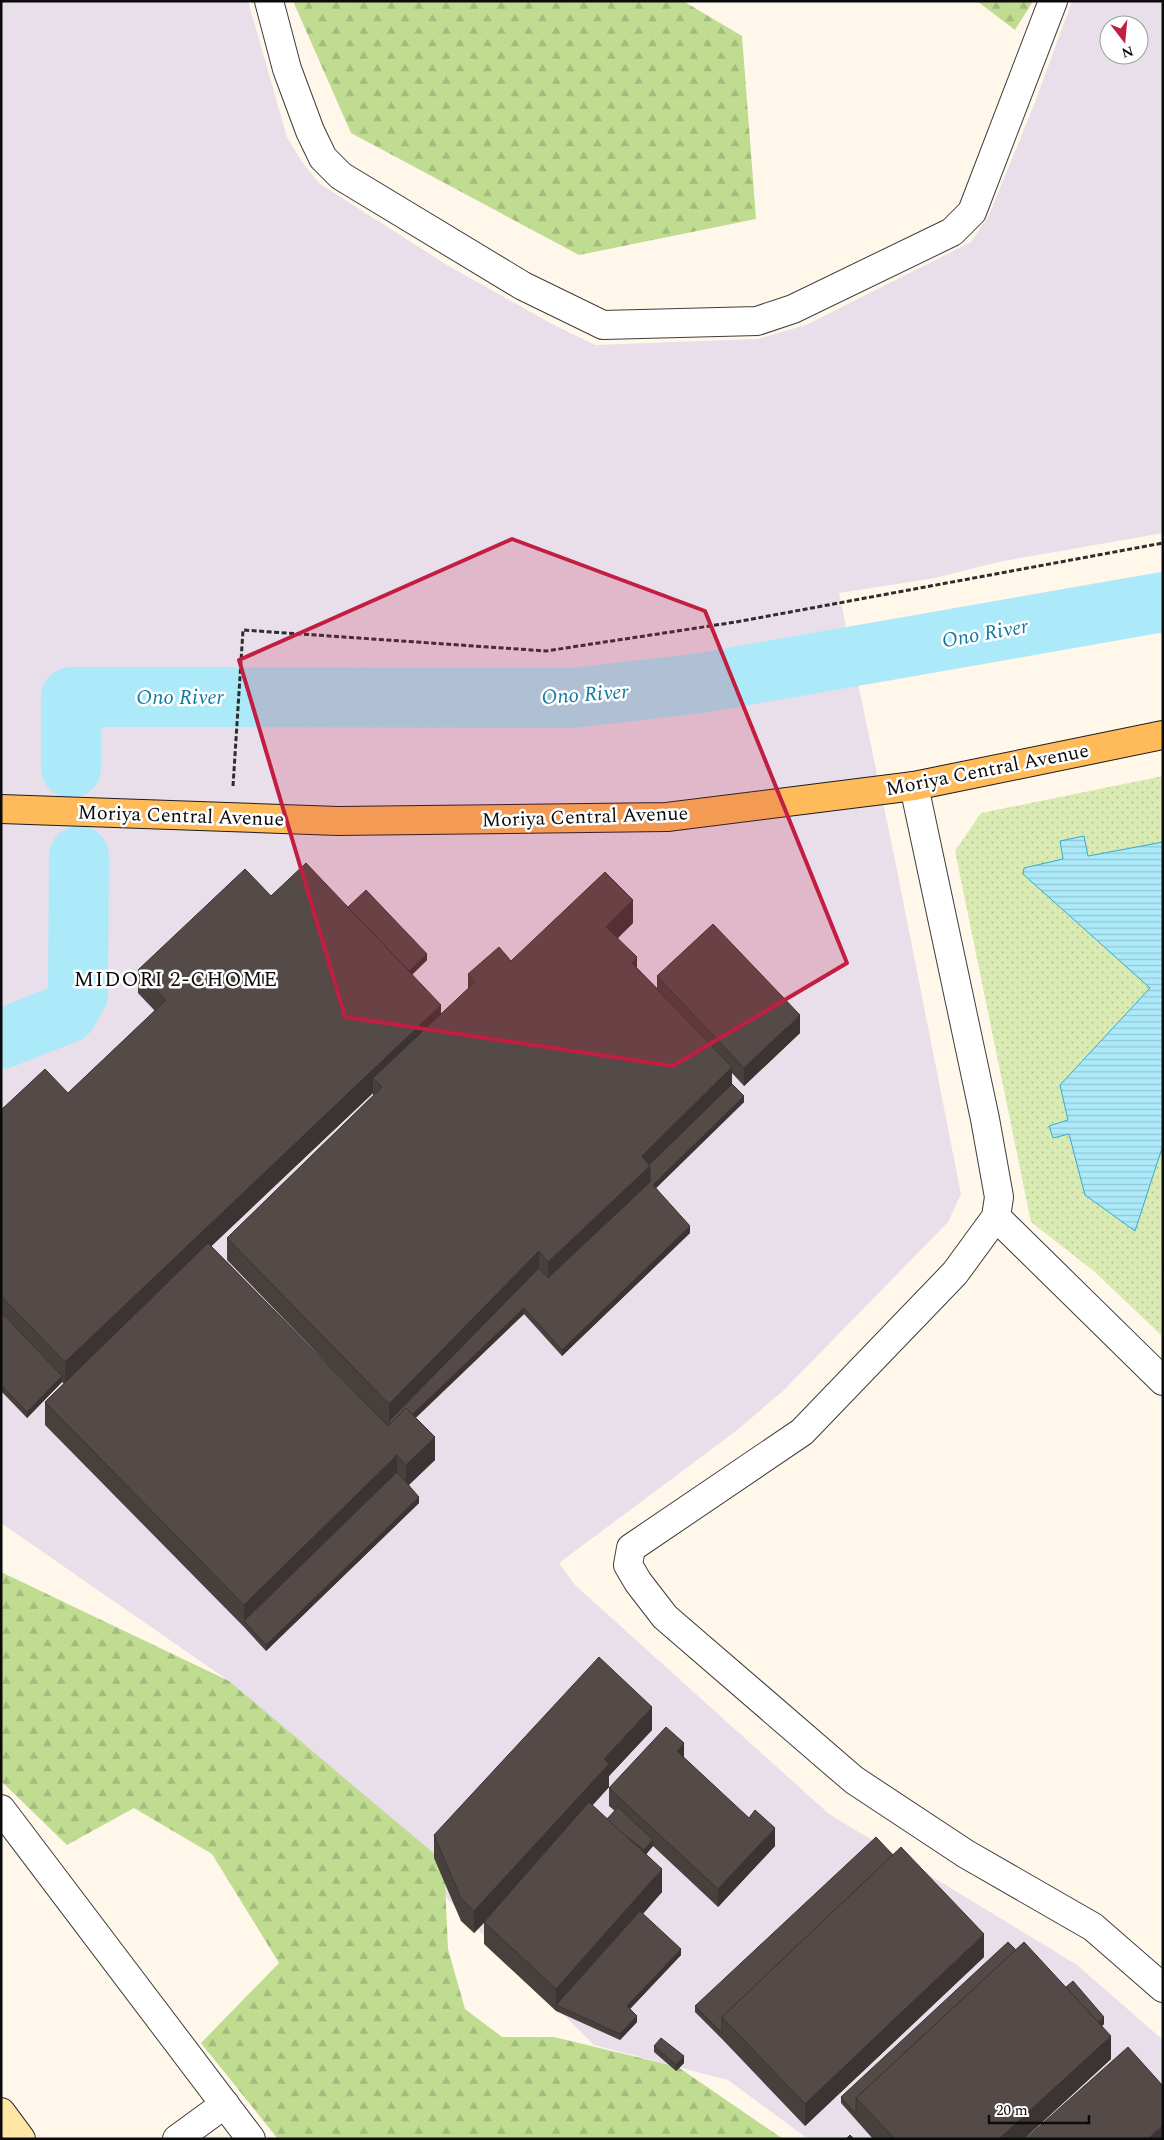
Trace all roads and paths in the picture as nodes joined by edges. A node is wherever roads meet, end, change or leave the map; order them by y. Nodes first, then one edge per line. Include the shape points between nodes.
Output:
1 (270, 1) edge
2 (1053, 1) edge
3 (1163, 543) edge
4 (1163, 735) edge
5 (236, 750) dead end
6 (914, 786) junction
7 (1, 809) edge
8 (996, 1217) junction
9 (1163, 1381) edge
10 (1, 1809) edge
11 (1163, 1988) edge
12 (225, 2104) junction
13 (1, 2112) edge
14 (21, 2139) edge
15 (177, 2139) edge
16 (251, 2139) edge

1 - 2 street via 287,68 310,131 323,158 341,176 523,286 603,325 757,321 793,309 952,232 972,212
3 - 5 path via 736,622 546,651 243,630
4 - 6 main road, Moriya Central Avenue
6 - 7 main road, Moriya Central Avenue via 667,817 338,821
6 - 8 street via 987,1129 999,1197
8 - 9 street
8 - 11 street via 955,1273 802,1432 631,1548 628,1565 665,1617 854,1780 966,1854 1093,1927
10 - 12 street
12 - 15 street
12 - 16 street
13 - 14 street

